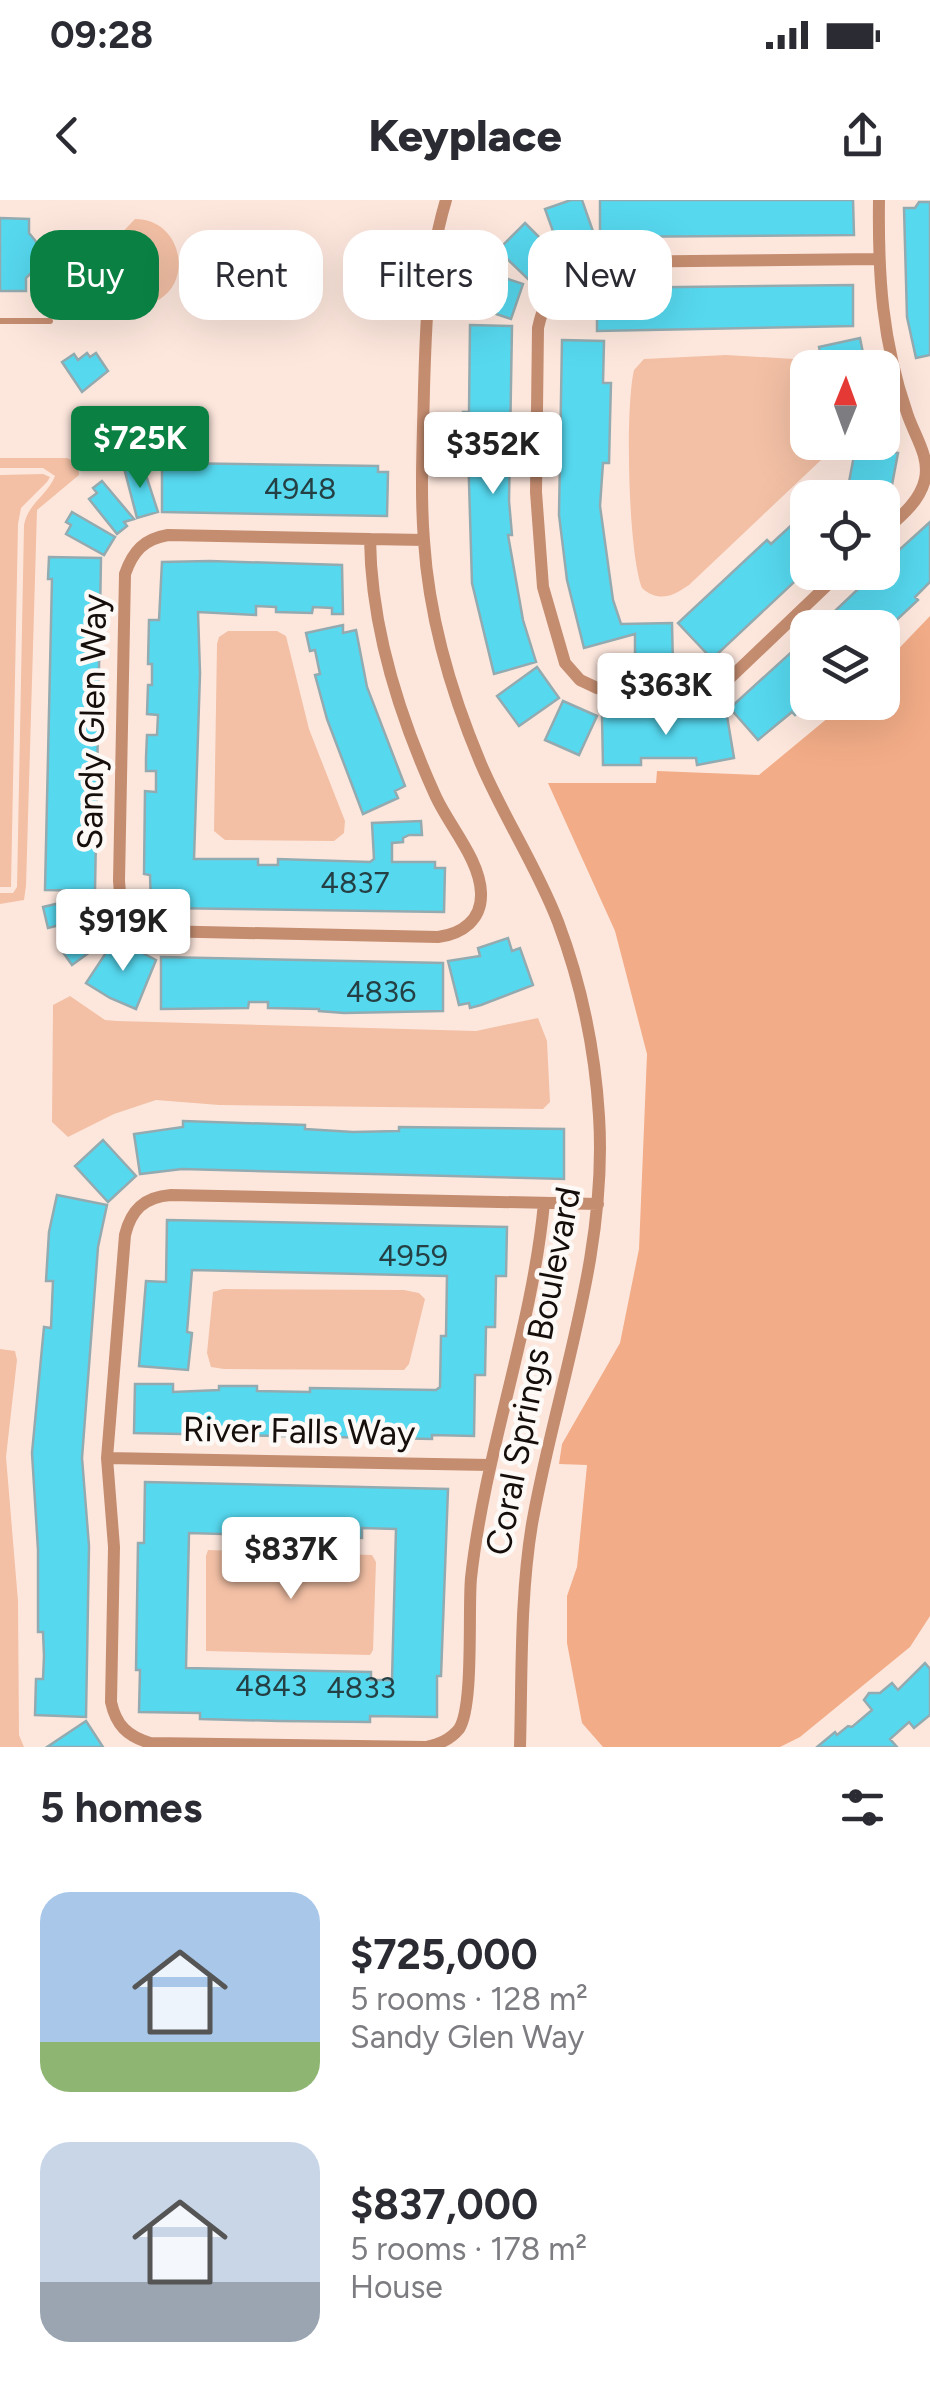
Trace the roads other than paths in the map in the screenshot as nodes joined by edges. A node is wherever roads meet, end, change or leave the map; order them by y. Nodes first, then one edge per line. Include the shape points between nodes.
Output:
1 (446, 200) edge
2 (879, 200) edge
3 (878, 260) junction
4 (0, 321) edge
5 (50, 321) dead end
6 (900, 517) edge
7 (370, 539) junction
8 (424, 540) junction
9 (822, 590) edge
10 (544, 1203) junction
11 (598, 1204) junction
12 (107, 1458) junction
13 (490, 1465) junction
14 (520, 1747) edge

1 - 8 street, Coral Springs Boulevard via 426,297
2 - 3 street
3 - 6 street via 882,322 926,456 925,479
3 - 9 street via 599,262 558,281 538,328 536,492 543,587 564,663 580,680 614,691 704,690 730,678
4 - 5 lane
7 - 7 street, Sandy Glen Way via 389,665 436,798 477,874 480,908 470,924 438,937 156,932 139,925 126,912 119,881 131,558 153,538 168,536
7 - 8 street, Sandy Glen Way
8 - 11 street, Coral Springs Boulevard via 439,640 457,702 558,921 578,985 599,1117
10 - 11 street
10 - 12 street via 148,1199 134,1211 125,1235
10 - 13 street
11 - 14 street, Coral Springs Boulevard via 525,1574
12 - 13 street, River Falls Way
12 - 13 street via 114,1547 111,1702 124,1731 150,1743 426,1747 458,1731 466,1704 478,1520

